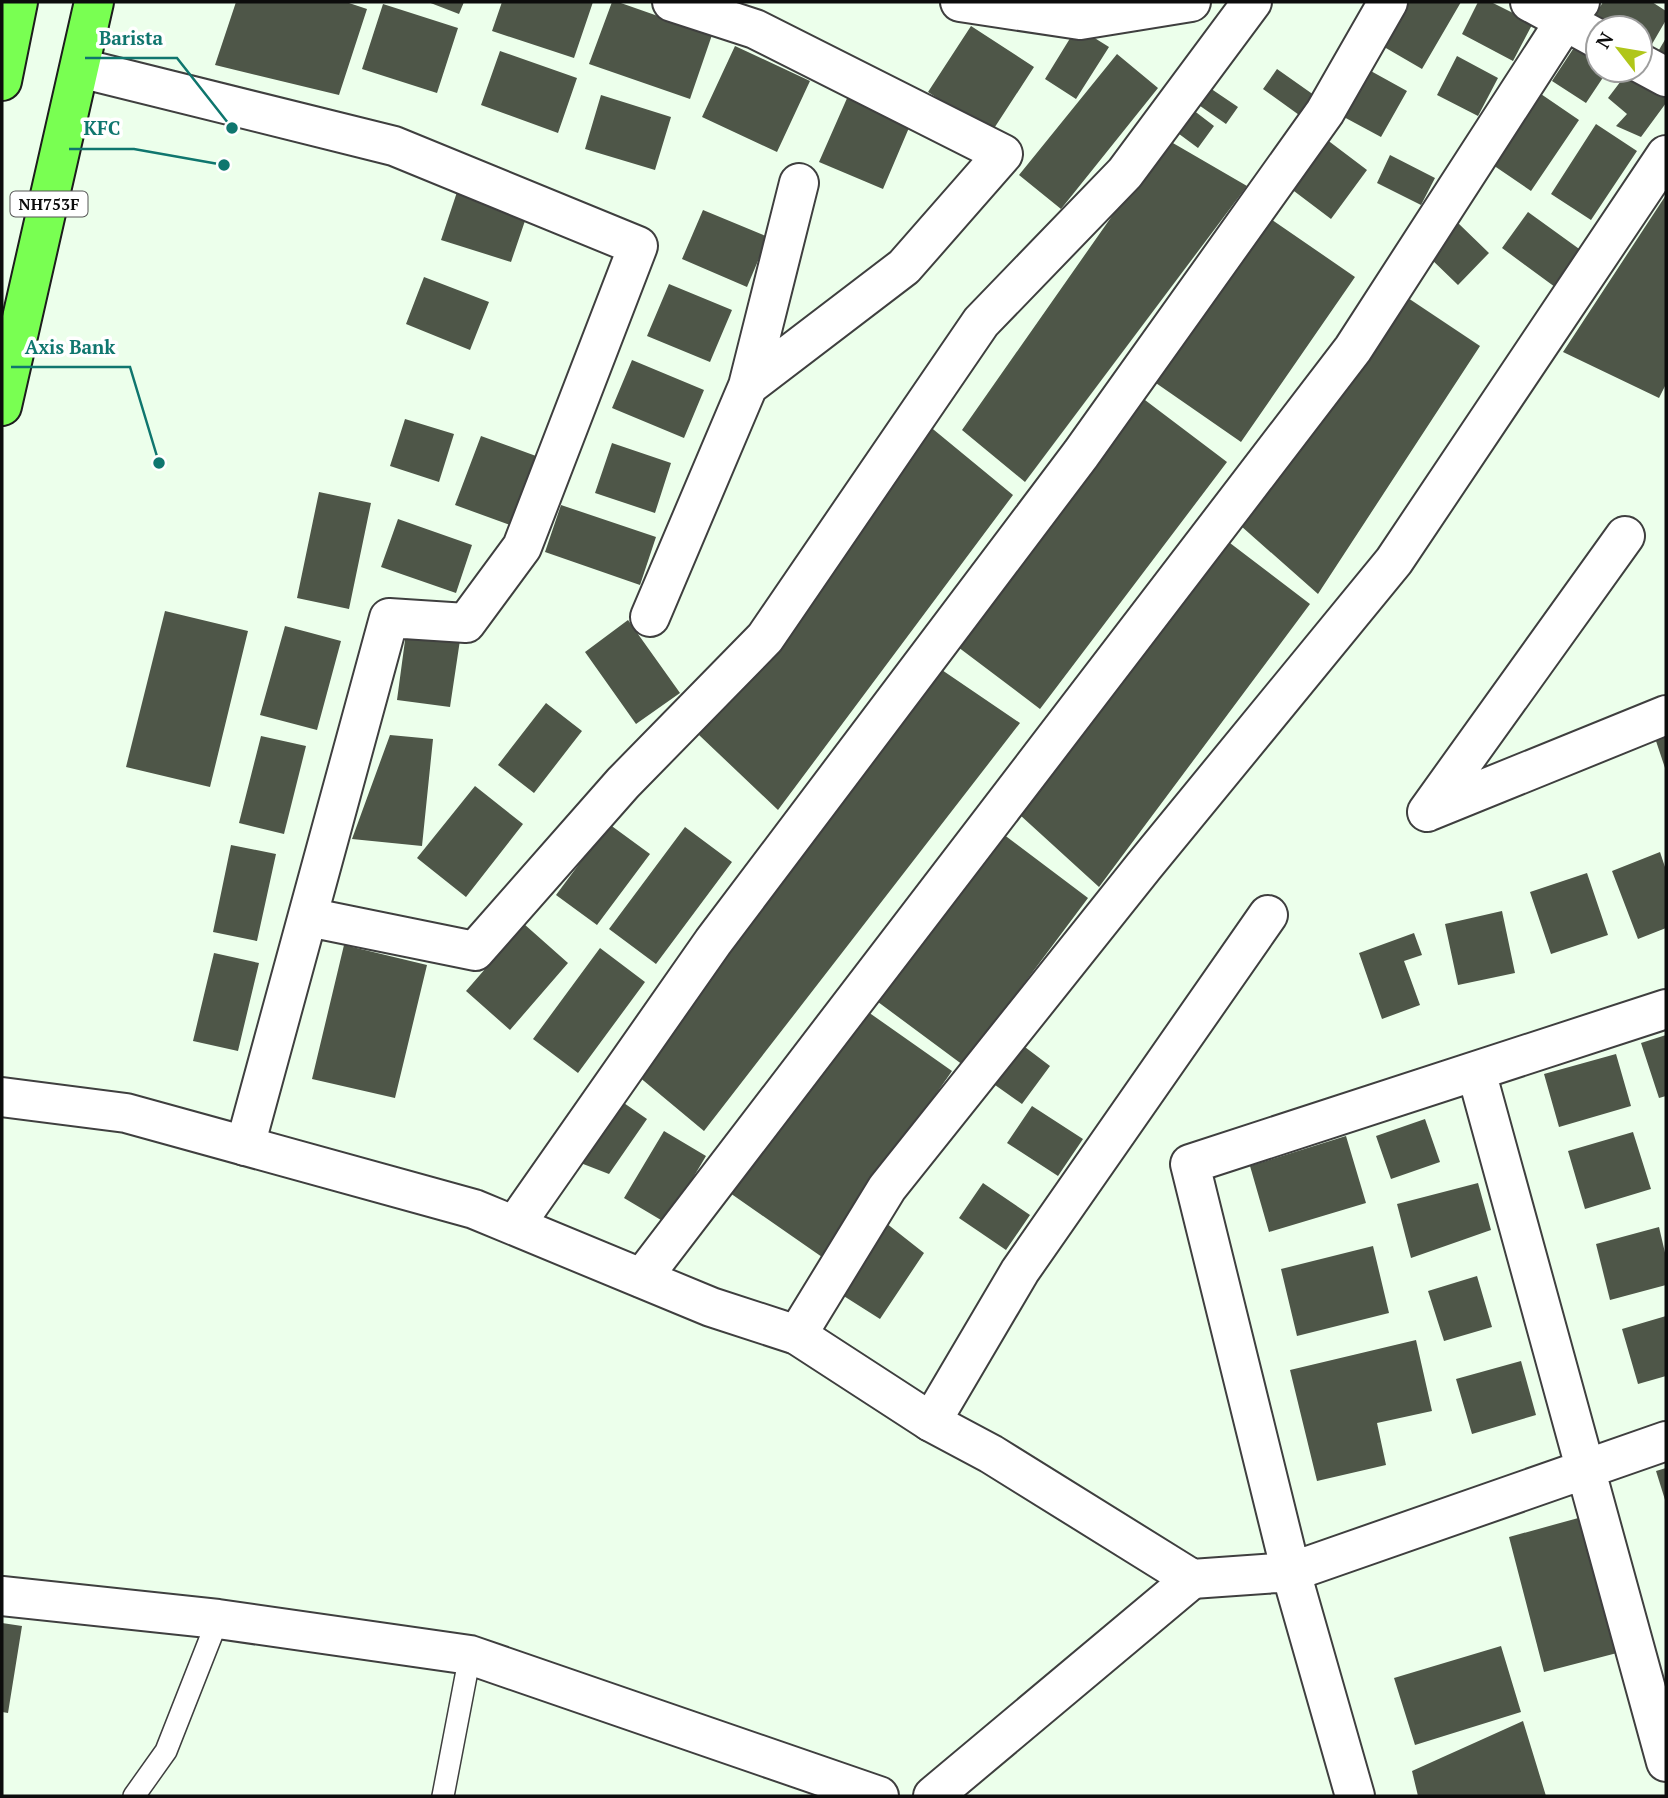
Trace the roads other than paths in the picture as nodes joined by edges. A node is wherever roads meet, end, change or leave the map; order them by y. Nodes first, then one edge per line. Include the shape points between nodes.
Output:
1 (18, 2) edge
2 (94, 2) edge
3 (672, 2) edge
4 (960, 2) edge
5 (1191, 2) edge
6 (1252, 2) edge
7 (1388, 2) edge
8 (1530, 2) edge
9 (1572, 11) edge
10 (1584, 24) edge
11 (3, 66) edge
12 (80, 68) junction
13 (1666, 155) edge
14 (799, 183) dead end
15 (748, 386) junction
16 (2, 406) edge
17 (1625, 536) dead end
18 (650, 617) dead end
19 (1666, 715) edge
20 (1268, 915) dead end
21 (308, 918) junction
22 (1666, 1009) edge
23 (1476, 1071) junction
24 (2, 1097) edge
25 (245, 1146) junction
26 (515, 1225) junction
27 (642, 1278) junction
28 (797, 1335) junction
29 (930, 1422) junction
30 (1666, 1441) edge
31 (1586, 1469) junction
32 (1291, 1572) junction
33 (1192, 1579) junction
34 (2, 1596) edge
35 (218, 1619) junction
36 (470, 1654) junction
37 (1660, 1713) edge
38 (1666, 1762) edge
39 (134, 1796) edge
40 (443, 1796) edge
41 (879, 1796) edge
42 (933, 1796) edge
43 (1355, 1796) edge

1 - 11 highway
2 - 12 highway, NH753F
3 - 15 street via 755,29 1003,154 904,267
4 - 5 street via 1080,20
6 - 21 street via 1125,173 981,321 765,638 623,783 475,951
7 - 26 street via 1325,112 1081,454 713,942
8 - 9 street
9 - 10 street
9 - 27 street via 1353,349
12 - 16 highway, NH753F
12 - 21 street via 394,146 638,246 522,547 466,624 389,618
13 - 28 street via 1394,561 887,1188
14 - 15 street
15 - 18 street
17 - 19 street via 1427,812
20 - 29 street via 1020,1272
21 - 25 street
22 - 23 street
23 - 31 street
23 - 32 street via 1190,1164
24 - 25 street via 125,1113
25 - 26 street via 474,1209
26 - 27 street
27 - 28 street
28 - 29 street
29 - 33 street
30 - 31 street
31 - 32 street
31 - 37 street
32 - 33 street
32 - 43 street
33 - 42 street
34 - 35 street
35 - 36 street
35 - 39 lane via 166,1751
36 - 40 lane
36 - 41 street
37 - 38 street

